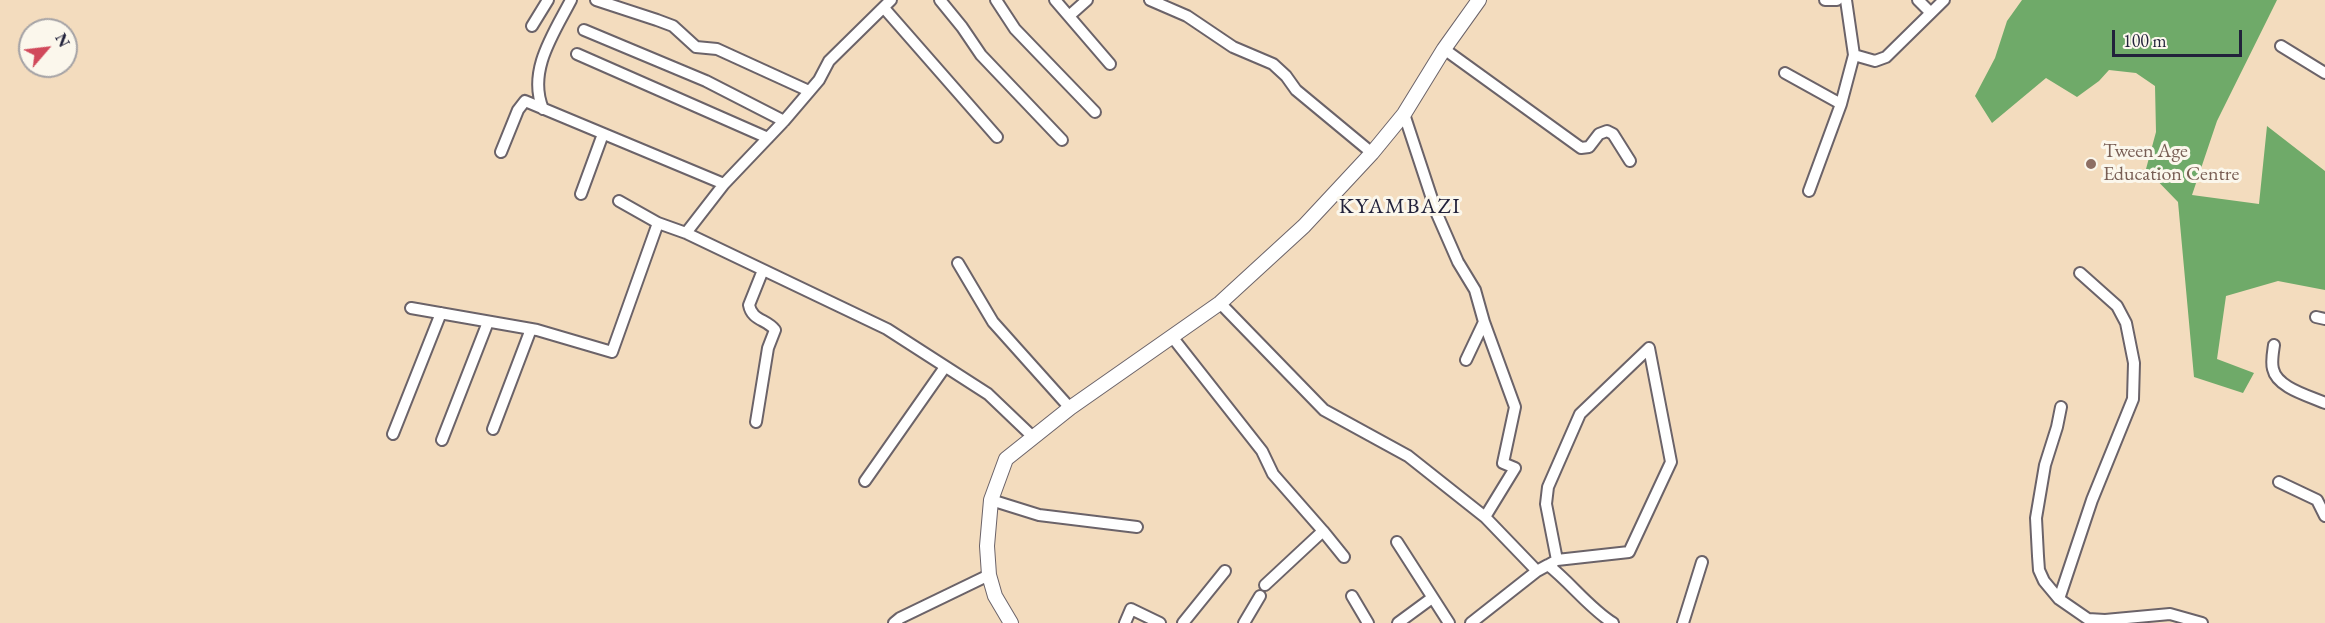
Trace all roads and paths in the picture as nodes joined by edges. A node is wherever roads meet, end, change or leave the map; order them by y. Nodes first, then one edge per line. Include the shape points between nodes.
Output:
1 (548, 0) edge
2 (571, 0) edge
3 (596, 0) edge
4 (940, 0) edge
5 (996, 0) edge
6 (1055, 0) edge
7 (1087, 0) edge
8 (1150, 0) edge
9 (1478, 0) edge
10 (1825, 0) edge
11 (1837, 0) edge
12 (1846, 0) edge
13 (1918, 0) edge
14 (1944, 0) edge
15 (887, 4) edge
16 (1930, 12) junction
17 (1069, 16) junction
18 (532, 26) dead end
19 (584, 30) dead end
20 (2281, 46) dead end
21 (1444, 49) junction
22 (577, 54) dead end
23 (1854, 55) junction
24 (1110, 64) dead end
25 (1785, 72) dead end
26 (2325, 73) edge
27 (809, 91) junction
28 (1841, 104) junction
29 (543, 109) junction
30 (1095, 112) dead end
31 (1404, 114) junction
32 (784, 122) junction
33 (603, 134) junction
34 (997, 137) dead end
35 (768, 138) junction
36 (1062, 140) dead end
37 (501, 152) dead end
38 (1372, 153) junction
39 (1630, 161) dead end
40 (724, 184) junction
41 (1809, 191) dead end
42 (582, 194) dead end
43 (619, 201) dead end
44 (658, 223) junction
45 (686, 233) junction
46 (958, 263) dead end
47 (763, 270) junction
48 (2080, 273) dead end
49 (1221, 303) junction
50 (411, 308) dead end
51 (441, 313) junction
52 (488, 322) junction
53 (1484, 322) junction
54 (531, 329) junction
55 (1173, 338) junction
56 (2274, 345) dead end
57 (1466, 360) dead end
58 (945, 367) junction
59 (2325, 403) edge
60 (2061, 407) dead end
61 (1070, 408) junction
62 (756, 422) dead end
63 (493, 429) dead end
64 (393, 434) dead end
65 (1033, 437) junction
66 (442, 440) dead end
67 (865, 481) dead end
68 (2279, 482) dead end
69 (991, 500) junction
70 (2325, 516) edge
71 (1485, 517) junction
72 (1137, 526) dead end
73 (1323, 531) junction
74 (1397, 542) dead end
75 (1344, 557) dead end
76 (1702, 562) dead end
77 (1552, 563) junction
78 (1225, 571) dead end
79 (1537, 571) junction
80 (989, 575) junction
81 (1265, 585) dead end
82 (1260, 596) dead end
83 (1352, 596) dead end
84 (1432, 598) junction
85 (2060, 599) junction
86 (894, 623) edge
87 (1011, 623) edge
88 (1125, 623) edge
89 (1160, 623) edge
90 (1184, 623) edge
91 (1244, 623) edge
92 (1368, 623) edge
93 (1398, 623) edge
94 (1449, 623) edge
95 (1471, 623) edge
96 (1613, 623) edge
97 (1683, 623) edge
98 (2202, 623) edge

1 - 18 street
2 - 29 street via 542,57 537,95
3 - 27 street via 673,26 696,47 717,49
4 - 36 street via 981,55
5 - 30 street via 1015,28
6 - 17 street
7 - 17 street
8 - 38 street via 1188,16 1233,47 1273,64 1296,90
9 - 21 street
10 - 11 street
12 - 23 street
13 - 16 street
14 - 16 street
15 - 27 street via 829,61
15 - 34 street
16 - 23 street via 1886,57 1875,61
17 - 24 street
19 - 32 street via 706,81
20 - 26 street
21 - 31 street
21 - 39 street via 1581,148 1589,147 1599,134 1613,134
22 - 35 street
23 - 28 street
25 - 28 street
27 - 32 street
28 - 41 street
29 - 33 street
29 - 37 street via 525,101
31 - 38 street
31 - 53 street via 1437,214 1475,290
32 - 35 street
33 - 40 street
33 - 42 street
35 - 40 street
38 - 49 street via 1304,226
40 - 45 street
43 - 44 street
44 - 45 street
44 - 54 street via 612,352
45 - 47 street
46 - 61 street via 993,322
47 - 58 street via 887,329
47 - 62 street via 750,311 775,330 768,348
48 - 85 street via 2117,306 2126,323 2134,363 2133,399 2092,500
49 - 55 street
49 - 71 street via 1324,410 1408,456
50 - 51 street
51 - 52 street
51 - 64 street
52 - 54 street
52 - 66 street
53 - 57 street
53 - 71 street via 1515,407 1503,463 1515,468
54 - 63 street
55 - 61 street
55 - 73 street via 1262,451 1273,474
56 - 59 street via 2276,377
58 - 65 street via 988,394
58 - 67 street
60 - 85 street via 2039,493 2035,537 2039,570
61 - 65 street
65 - 69 street via 1006,459
68 - 70 street via 2317,500
69 - 72 street via 1038,514
69 - 80 street
71 - 79 street
73 - 75 street
73 - 81 street
74 - 84 street
76 - 97 street
77 - 77 street via 1548,487 1580,414 1649,348 1671,462 1629,552
77 - 79 street
77 - 96 street via 1600,615
78 - 90 street
79 - 95 street
80 - 86 street
80 - 87 street via 995,596
82 - 91 street
83 - 92 street
84 - 93 street
84 - 94 street
85 - 98 street via 2088,619 2170,614
88 - 89 street via 1131,609

